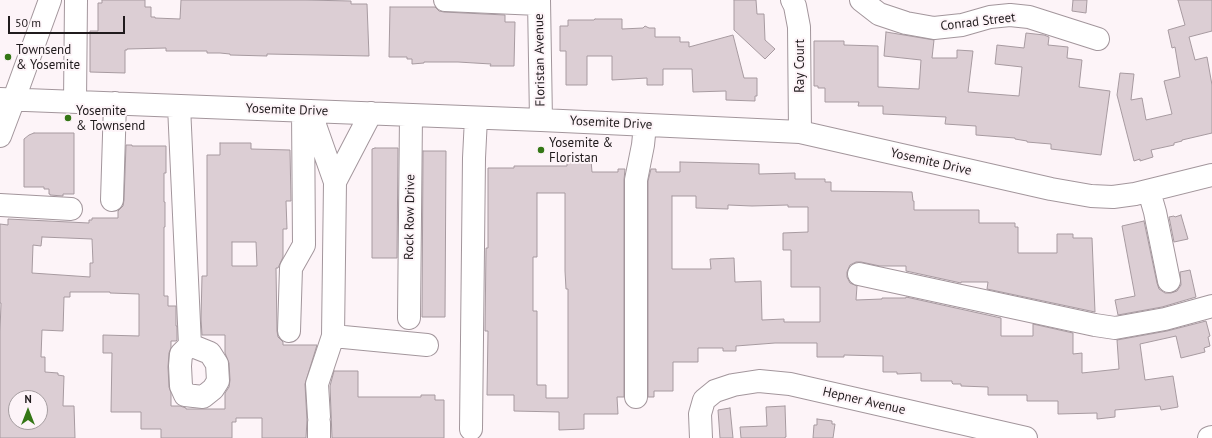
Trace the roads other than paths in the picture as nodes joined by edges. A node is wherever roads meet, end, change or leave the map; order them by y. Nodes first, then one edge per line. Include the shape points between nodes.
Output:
1 (50, 0) edge
2 (76, 0) edge
3 (445, 0) edge
4 (792, 0) edge
5 (861, 0) edge
6 (539, 2) edge
7 (1098, 39) dead end
8 (7, 99) edge
9 (75, 102) junction
10 (115, 103) junction
11 (180, 106) junction
12 (306, 111) junction
13 (371, 114) junction
14 (411, 115) junction
15 (476, 118) junction
16 (541, 120) junction
17 (645, 125) junction
18 (800, 132) junction
19 (0, 136) edge
20 (1212, 175) edge
21 (334, 182) junction
22 (1149, 191) junction
23 (112, 200) dead end
24 (0, 205) edge
25 (71, 209) dead end
26 (859, 274) dead end
27 (1169, 281) dead end
28 (1212, 306) edge
29 (409, 318) dead end
30 (290, 331) dead end
31 (334, 336) junction
32 (190, 345) dead end
33 (427, 346) dead end
34 (636, 396) dead end
35 (319, 426) edge
36 (471, 429) dead end
37 (1212, 437) edge
38 (701, 438) edge
39 (1026, 438) edge
40 (1209, 438) edge

1 - 8 street
2 - 9 street
3 - 6 street
4 - 18 street, Ray Court via 800,27
5 - 7 street, Conrad Street via 879,14 906,23 934,28 1010,15 1029,17
6 - 16 street, Floristan Avenue
8 - 9 street, Yosemite Drive
8 - 19 street
9 - 10 street, Yosemite Drive
10 - 11 street, Yosemite Drive
10 - 23 street
11 - 12 street, Yosemite Drive
11 - 32 street
12 - 13 street, Yosemite Drive
12 - 21 street
12 - 30 street via 304,245 291,268
13 - 14 street, Yosemite Drive
13 - 21 street
14 - 15 street, Yosemite Drive
14 - 29 street, Rock Row Drive
15 - 16 street, Yosemite Drive
15 - 36 street
16 - 17 street, Yosemite Drive
17 - 18 street, Yosemite Drive
17 - 34 street via 636,180
18 - 22 street, Yosemite Drive via 1064,192 1113,197
20 - 22 street, Yosemite Drive
21 - 31 street
22 - 27 street
24 - 25 street
26 - 28 street via 1115,328 1165,319
31 - 33 street
31 - 35 street via 317,384
37 - 40 street
38 - 39 street, Hepner Avenue via 700,414 704,400 715,391 733,384 759,381 790,384

